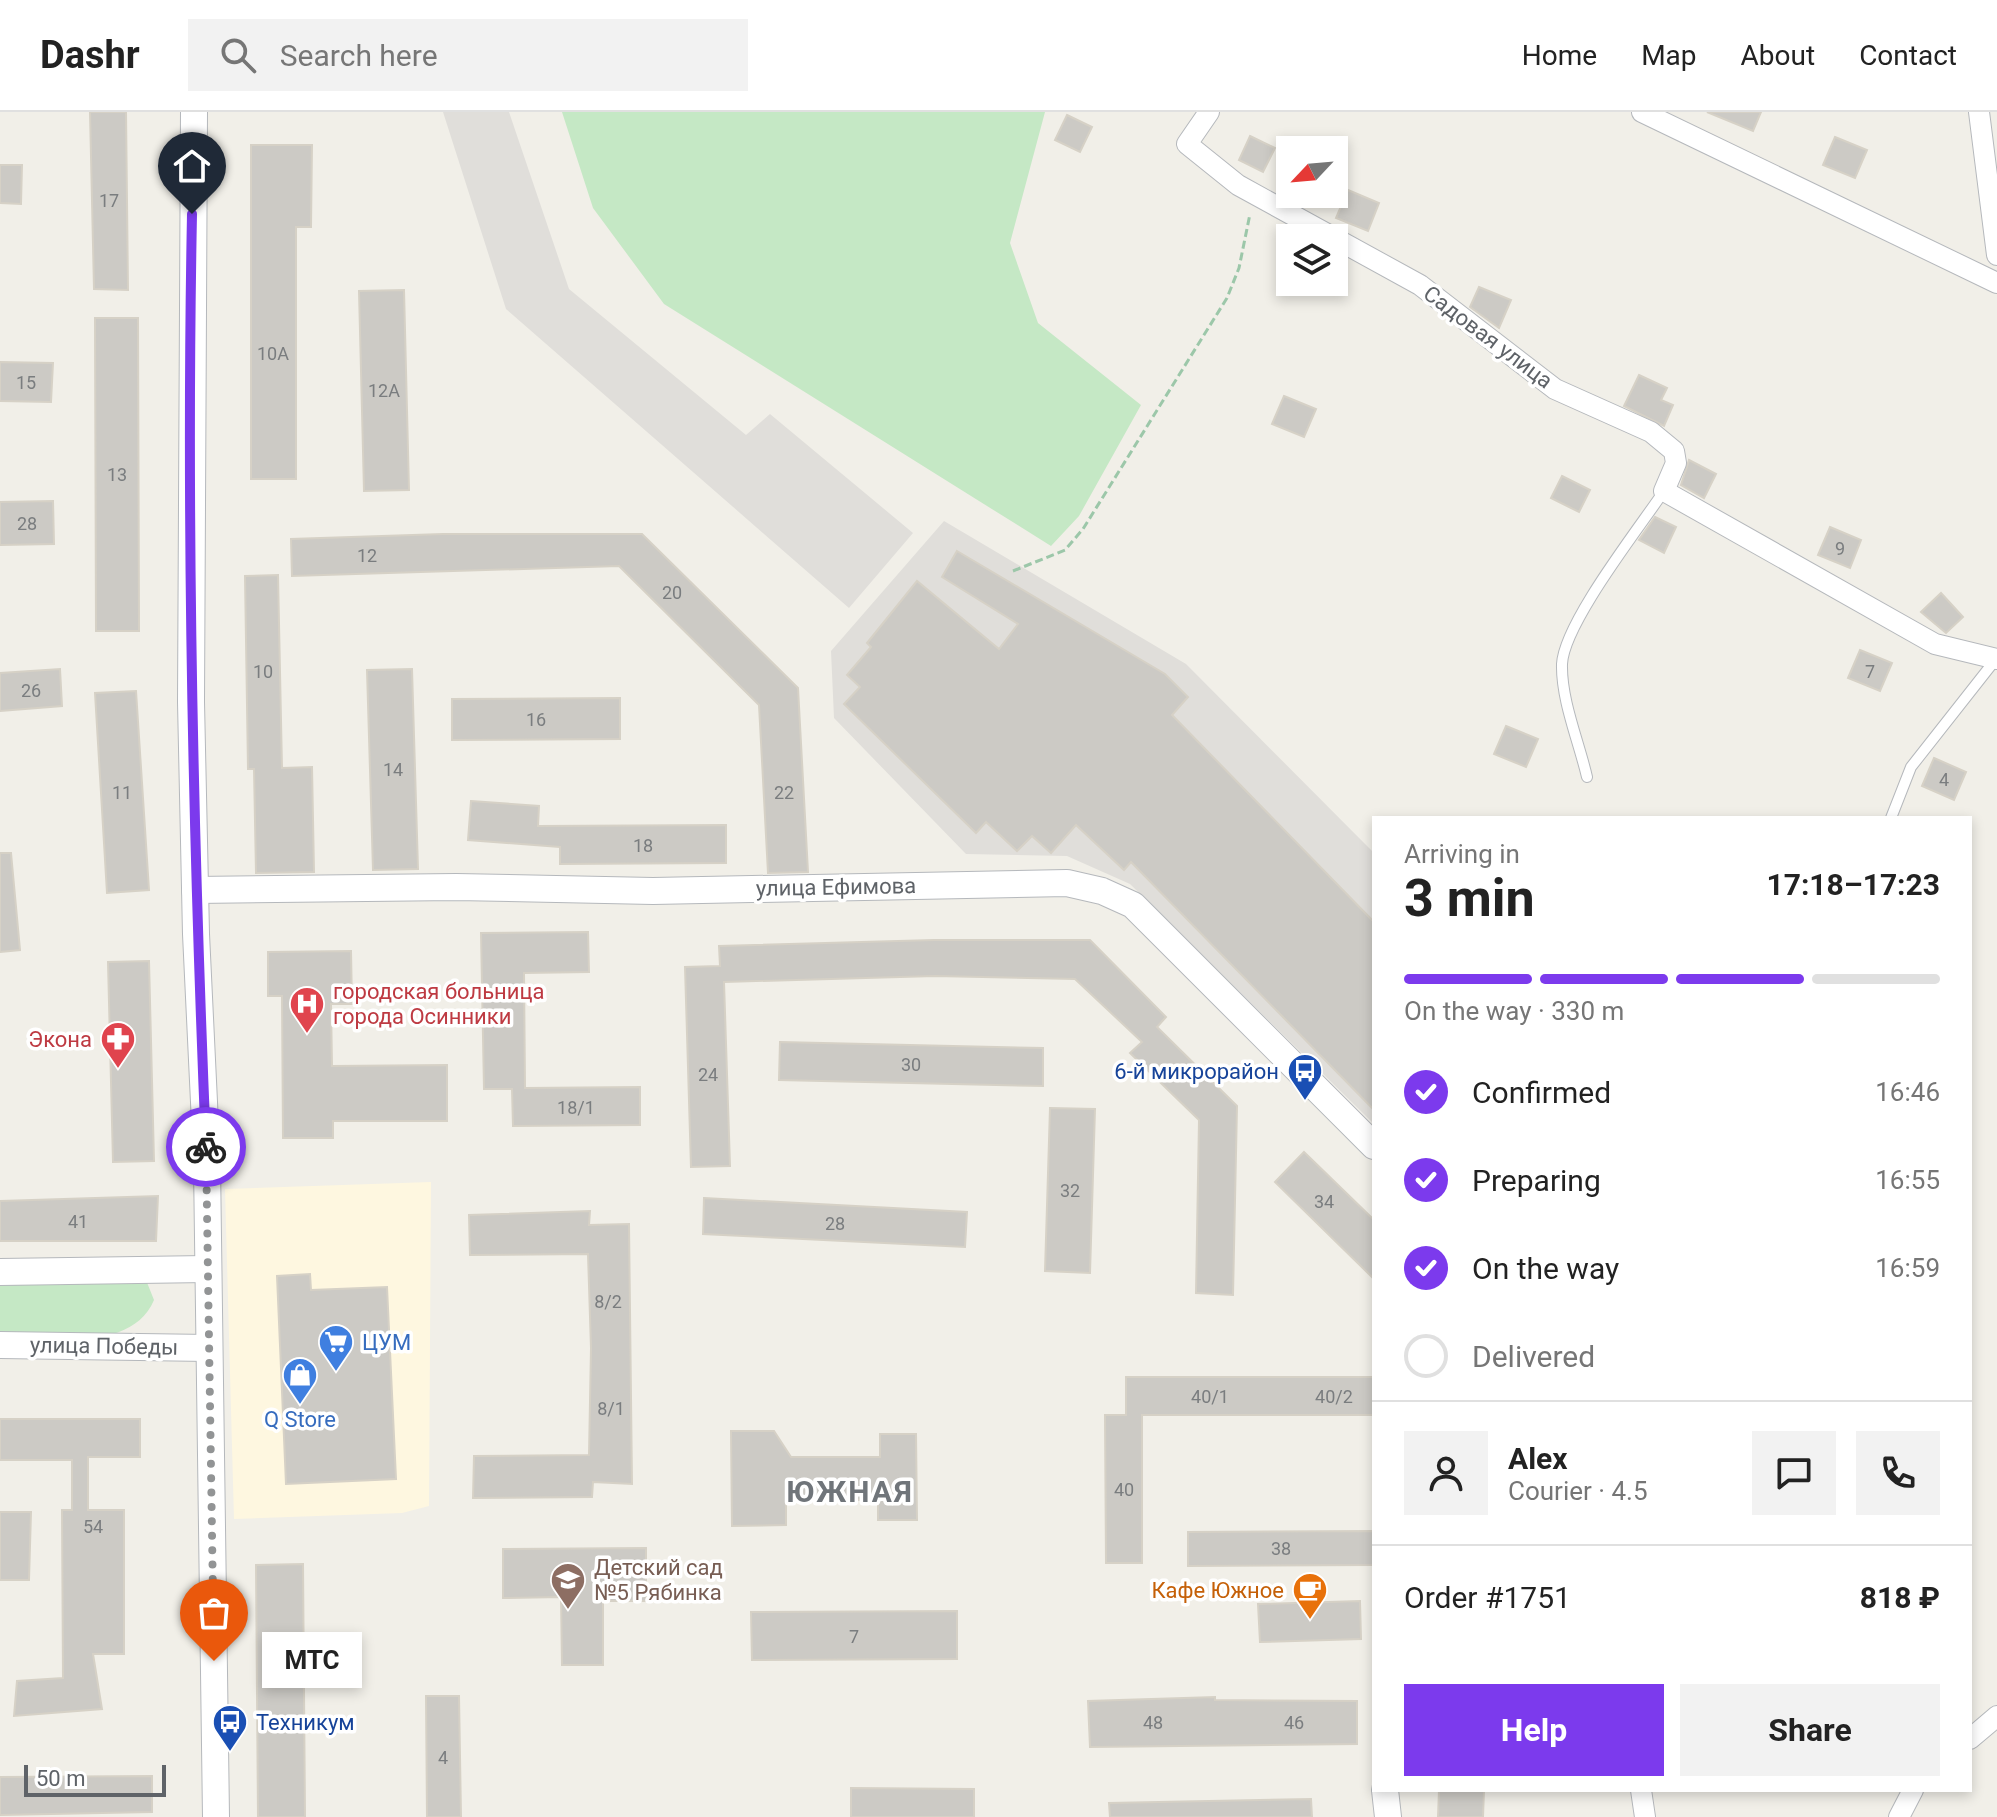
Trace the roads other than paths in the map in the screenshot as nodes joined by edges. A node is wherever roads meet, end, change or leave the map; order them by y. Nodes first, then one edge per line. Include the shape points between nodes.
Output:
1 (194, 112) edge
2 (1209, 112) edge
3 (1642, 112) edge
4 (1979, 112) edge
5 (1997, 255) edge
6 (1997, 283) edge
7 (1664, 491) junction
8 (1996, 659) edge
9 (1587, 777) dead end
10 (1892, 816) edge
11 (195, 890) junction
12 (1372, 1144) edge
13 (207, 1269) junction
14 (0, 1272) edge
15 (0, 1345) edge
16 (209, 1348) junction
17 (1997, 1716) edge
18 (1972, 1737) edge
19 (1385, 1792) edge
20 (1641, 1792) edge
21 (1912, 1792) edge
22 (216, 1817) edge
23 (1388, 1817) edge
24 (1645, 1817) edge
25 (1899, 1817) edge

1 - 11 street via 190,597
2 - 7 street, Садовая улица via 1187,144 1254,194 1420,285 1555,389 1651,432 1674,451 1676,463
3 - 6 street
4 - 5 street
7 - 8 street via 1935,644
7 - 9 lane via 1598,589 1562,662
8 - 10 lane via 1911,767
11 - 12 street, улица Ефимова via 653,891 1067,883 1133,905
11 - 13 street
13 - 14 street
13 - 16 street
15 - 16 street, улица Победы
16 - 22 street
17 - 18 street
19 - 23 street
20 - 24 street
21 - 25 street

